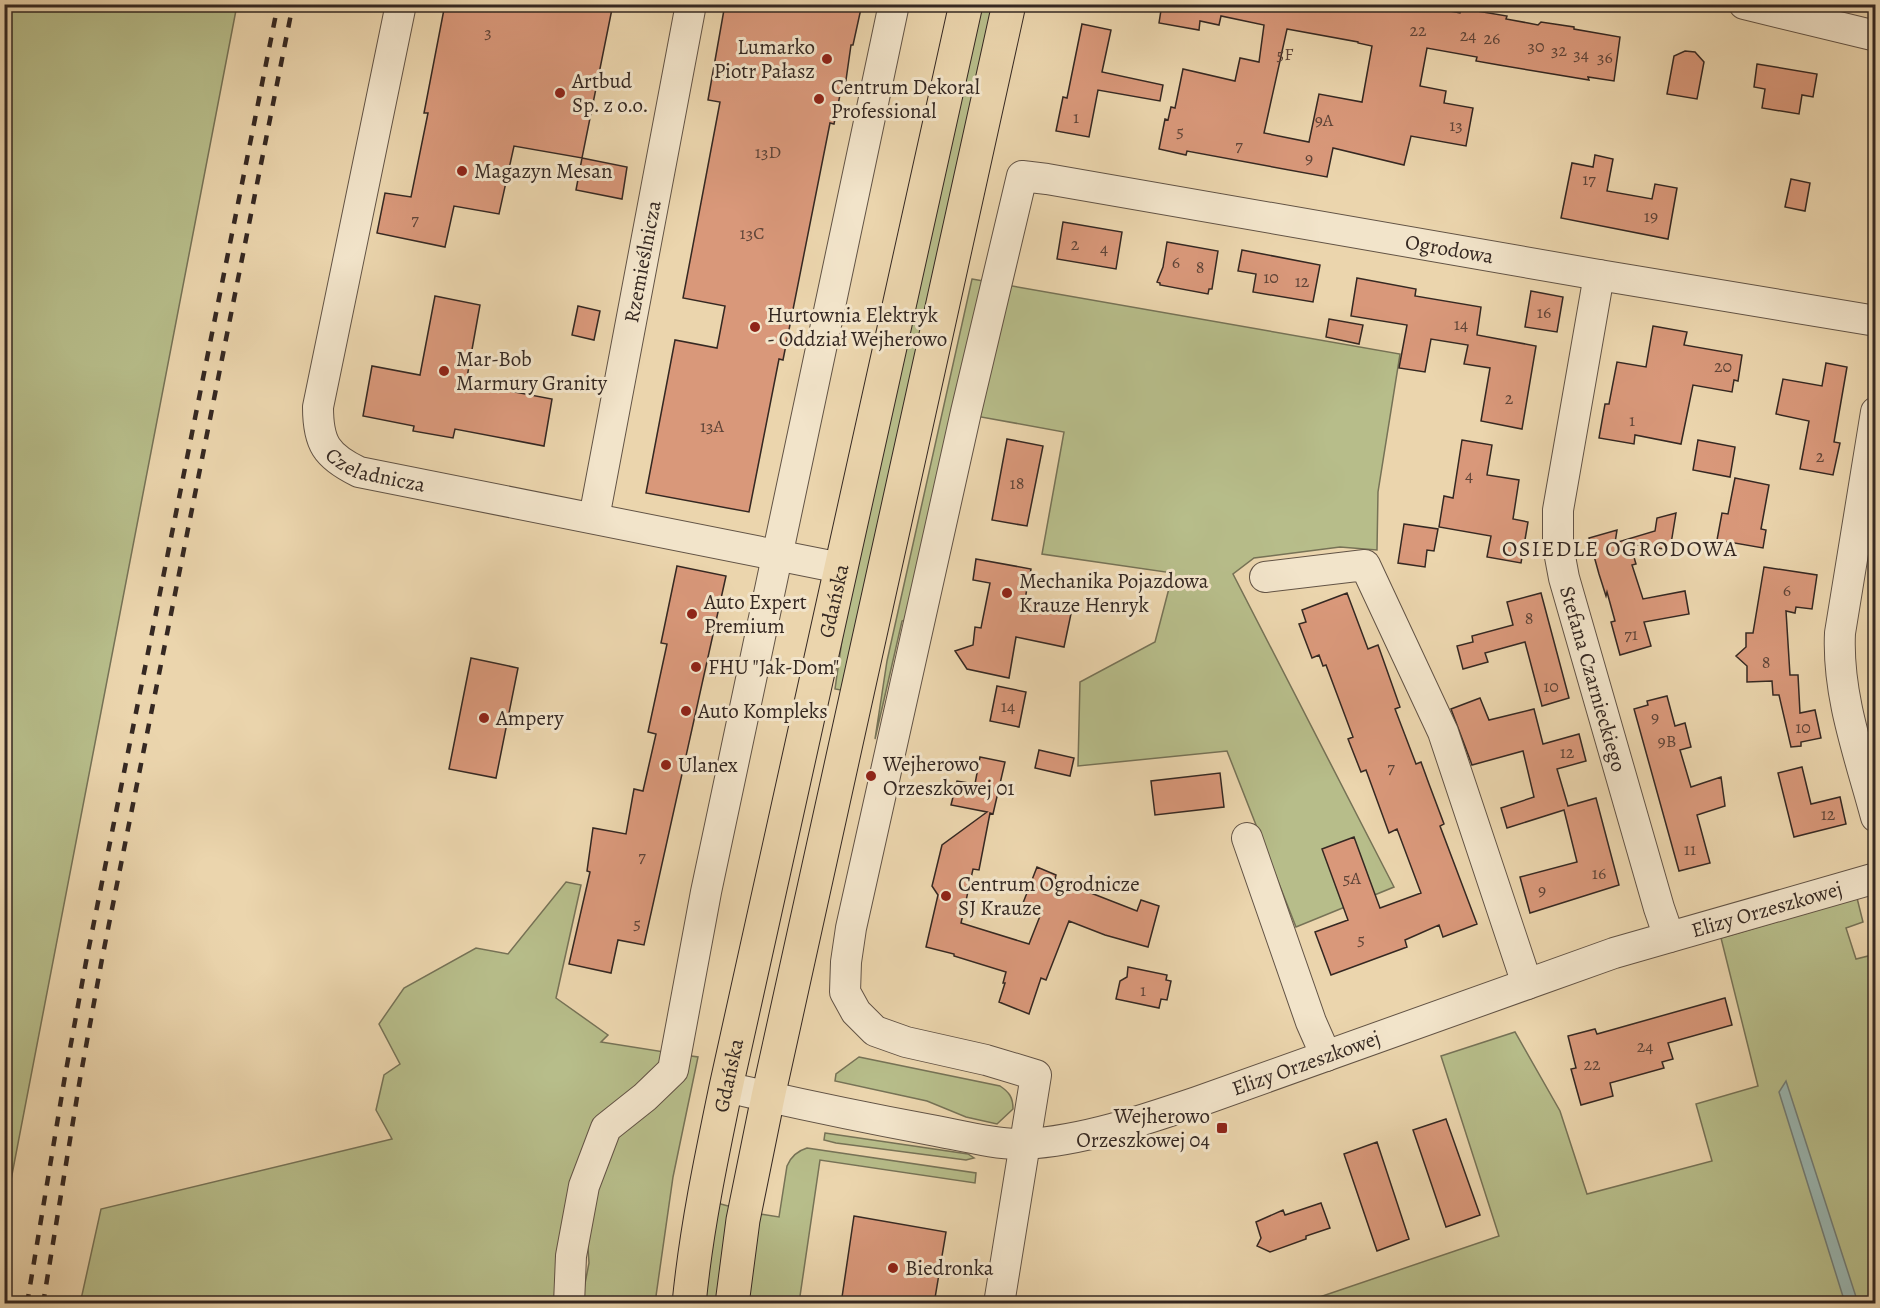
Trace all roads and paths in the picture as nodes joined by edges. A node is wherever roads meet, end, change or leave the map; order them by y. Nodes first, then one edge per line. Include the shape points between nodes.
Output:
1 (401, 4) edge
2 (691, 4) edge
3 (894, 4) edge
4 (966, 4) edge
5 (1009, 4) edge
6 (1744, 4) edge
7 (1875, 36) edge
8 (1599, 275) junction
9 (1875, 321) edge
10 (1875, 412) edge
11 (594, 518) junction
12 (777, 555) junction
13 (840, 568) junction
14 (1265, 577) dead end
15 (1875, 817) edge
16 (1247, 838) dead end
17 (1875, 878) edge
18 (1669, 937) junction
19 (1527, 984) junction
20 (1326, 1056) junction
21 (726, 1088) junction
22 (768, 1097) junction
23 (1024, 1144) junction
24 (569, 1304) edge
25 (689, 1304) edge
26 (732, 1304) edge
27 (999, 1304) edge

1 - 11 street, Czeladnicza via 318,407 318,429 339,462 359,472
2 - 11 street, Rzemieślnicza
3 - 12 street
4 - 13 main road, Gdańska
5 - 22 main road, Gdańska
6 - 7 street
8 - 9 street, Ogrodowa
8 - 18 street, Stefana Czarnieckiego via 1558,510 1558,546
8 - 23 street, Ogrodowa via 1023,176 851,927 845,992 856,1012 876,1031 1036,1075
10 - 15 street via 1839,660
11 - 12 street, Czeladnicza
12 - 13 street, Czeladnicza
12 - 24 street via 673,1070 606,1128 584,1186 571,1256
13 - 21 main road, Gdańska
14 - 19 street via 1365,565 1443,732
16 - 20 street
17 - 18 street, Elizy Orzeszkowej
18 - 19 street, Elizy Orzeszkowej
19 - 20 street, Elizy Orzeszkowej
20 - 23 street, Elizy Orzeszkowej via 1133,1123
21 - 22 street, Elizy Orzeszkowej
21 - 25 main road, Gdańska via 704,1194
22 - 23 street, Elizy Orzeszkowej
22 - 26 main road, Gdańska
23 - 27 street

